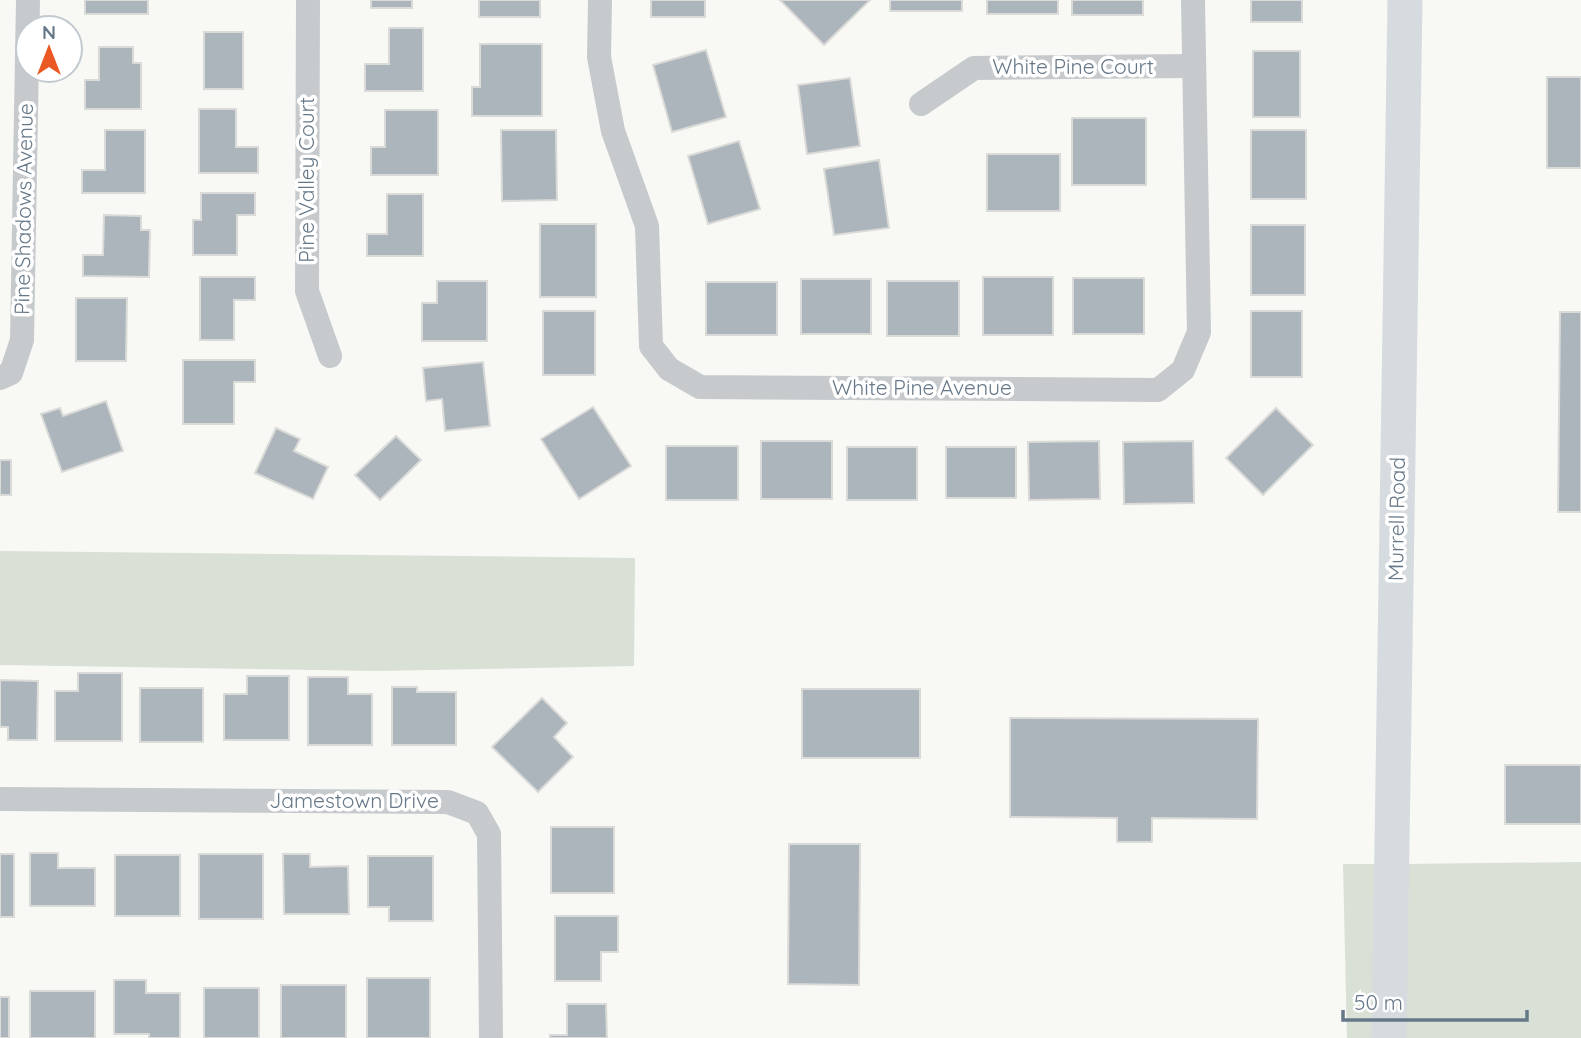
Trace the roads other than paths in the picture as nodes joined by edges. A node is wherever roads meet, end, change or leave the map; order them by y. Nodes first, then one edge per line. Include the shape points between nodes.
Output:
1 (28, 0) edge
2 (308, 0) edge
3 (600, 0) edge
4 (1193, 0) edge
5 (1405, 0) edge
6 (1193, 66) junction
7 (921, 104) dead end
8 (330, 356) dead end
9 (5, 376) edge
10 (0, 799) edge
11 (491, 1038) edge
12 (1389, 1038) edge

1 - 9 street, Pine Shadows Avenue via 22,340
2 - 8 street, Pine Valley Court via 307,290
3 - 6 street, White Pine Avenue via 599,57 613,131 648,226 651,346 669,369 700,387 1158,390 1182,370 1199,332
4 - 6 street, White Pine Avenue
5 - 12 street, Murrell Road
6 - 7 street, White Pine Court via 974,68
10 - 11 street, Jamestown Drive via 448,802 477,813 489,834

